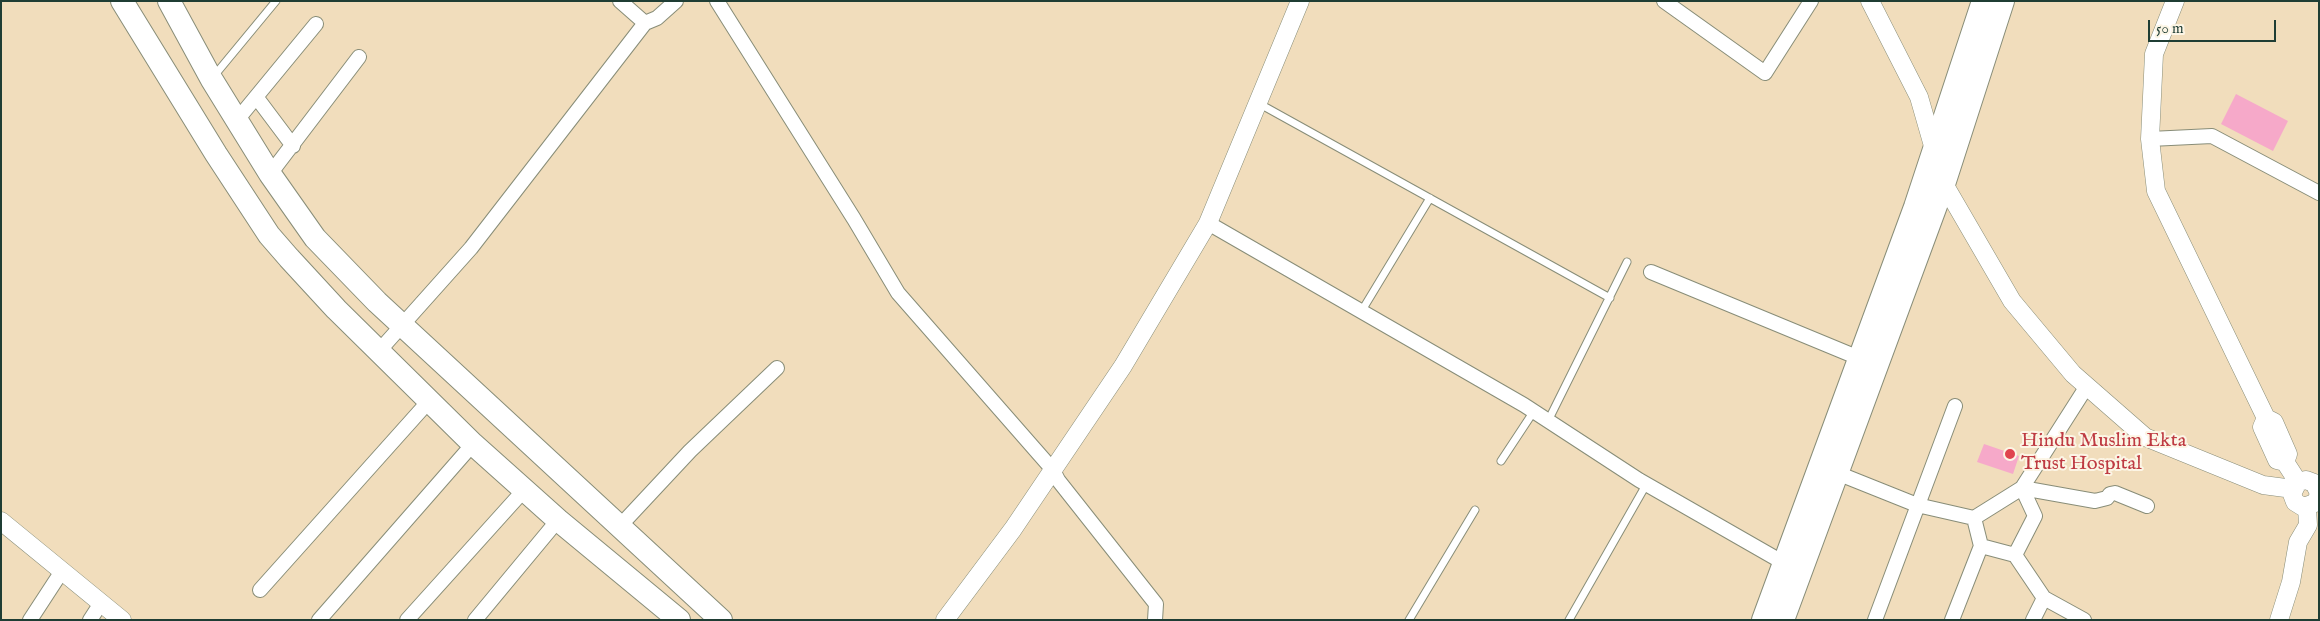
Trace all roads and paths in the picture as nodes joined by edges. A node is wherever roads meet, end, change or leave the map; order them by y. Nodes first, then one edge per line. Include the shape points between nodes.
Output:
1 (122, 1) edge
2 (169, 1) edge
3 (276, 1) edge
4 (620, 1) edge
5 (676, 1) edge
6 (718, 1) edge
7 (1300, 1) edge
8 (1664, 1) edge
9 (1811, 1) edge
10 (1870, 1) edge
11 (1983, 1) edge
12 (2003, 1) edge
13 (2175, 1) edge
14 (645, 23) junction
15 (316, 24) dead end
16 (359, 57) dead end
17 (212, 80) junction
18 (257, 98) junction
19 (1258, 102) junction
20 (237, 120) junction
21 (2150, 139) junction
22 (293, 146) junction
23 (1933, 148) junction
24 (270, 174) junction
25 (1944, 184) junction
26 (2319, 193) edge
27 (1430, 198) junction
28 (1208, 223) junction
29 (1627, 262) dead end
30 (1651, 272) dead end
31 (1610, 298) junction
32 (1362, 312) junction
33 (403, 325) junction
34 (379, 351) junction
35 (1859, 358) junction
36 (777, 368) dead end
37 (2086, 386) junction
38 (429, 401) junction
39 (1955, 406) dead end
40 (1534, 411) junction
41 (1548, 421) junction
42 (473, 444) junction
43 (1501, 461) dead end
44 (1052, 470) junction
45 (1837, 473) junction
46 (1646, 484) junction
47 (2295, 486) junction
48 (2022, 488) junction
49 (525, 489) junction
50 (2316, 493) edge
51 (1917, 505) junction
52 (2147, 506) dead end
53 (1475, 510) dead end
54 (1974, 518) junction
55 (558, 520) junction
56 (1, 521) edge
57 (619, 528) junction
58 (2313, 528) edge
59 (1981, 546) junction
60 (2015, 554) junction
61 (1784, 563) junction
62 (62, 571) junction
63 (260, 590) dead end
64 (2044, 598) junction
65 (101, 603) junction
66 (30, 620) edge
67 (90, 620) edge
68 (122, 620) edge
69 (319, 620) edge
70 (408, 620) edge
71 (475, 620) edge
72 (679, 620) edge
73 (721, 620) edge
74 (945, 620) edge
75 (1155, 620) edge
76 (1408, 620) edge
77 (1570, 620) edge
78 (1763, 620) edge
79 (1783, 620) edge
80 (1875, 620) edge
81 (1952, 620) edge
82 (2033, 620) edge
83 (2084, 620) edge
84 (2279, 620) edge

1 - 34 main road via 269,234 336,309
2 - 17 main road
3 - 17 lane
4 - 14 street
5 - 14 street via 657,18
6 - 44 street via 898,293
7 - 19 street
8 - 9 street via 1765,73
10 - 23 street via 1919,97
11 - 23 main road
12 - 25 main road
13 - 21 street via 2154,54
14 - 33 street via 471,248
15 - 18 street
16 - 22 street
17 - 20 main road
18 - 20 street
18 - 22 street
19 - 27 lane
19 - 28 street
20 - 24 main road
21 - 26 street via 2212,136
21 - 47 street via 2156,191 2266,418 2262,427 2277,460 2285,462
22 - 24 street
23 - 25 street
23 - 35 main road via 1915,207
24 - 33 main road via 315,238
25 - 37 street via 2012,301
25 - 45 main road
27 - 31 lane
27 - 32 lane
28 - 32 street
28 - 44 street via 1123,366
29 - 31 lane
30 - 35 street
31 - 41 lane
32 - 40 street
33 - 34 street
33 - 57 main road
34 - 38 main road
35 - 61 main road
36 - 57 street via 690,451
37 - 47 street via 2145,437 2263,485
37 - 48 street
38 - 42 main road
38 - 63 street
39 - 51 street
40 - 41 street
40 - 43 lane
41 - 46 street
42 - 49 main road
42 - 69 street
44 - 74 street via 1013,529
44 - 75 street via 1156,604
45 - 51 street
45 - 79 main road
46 - 61 street
46 - 77 lane
47 - 50 street via 2310,481
47 - 50 street via 2292,494 2295,502
48 - 52 street via 2095,501 2115,493
48 - 54 street
48 - 60 street via 2035,516
49 - 55 main road
49 - 70 street
50 - 58 street
51 - 54 street
51 - 80 street
53 - 76 lane
54 - 59 street
55 - 71 street
55 - 72 main road
56 - 62 street
57 - 73 main road
58 - 84 street via 2298,542 2291,582
59 - 60 street
59 - 81 street
60 - 64 street
61 - 78 main road
62 - 65 street
62 - 66 street
64 - 82 street
64 - 83 street
65 - 67 street
65 - 68 street

